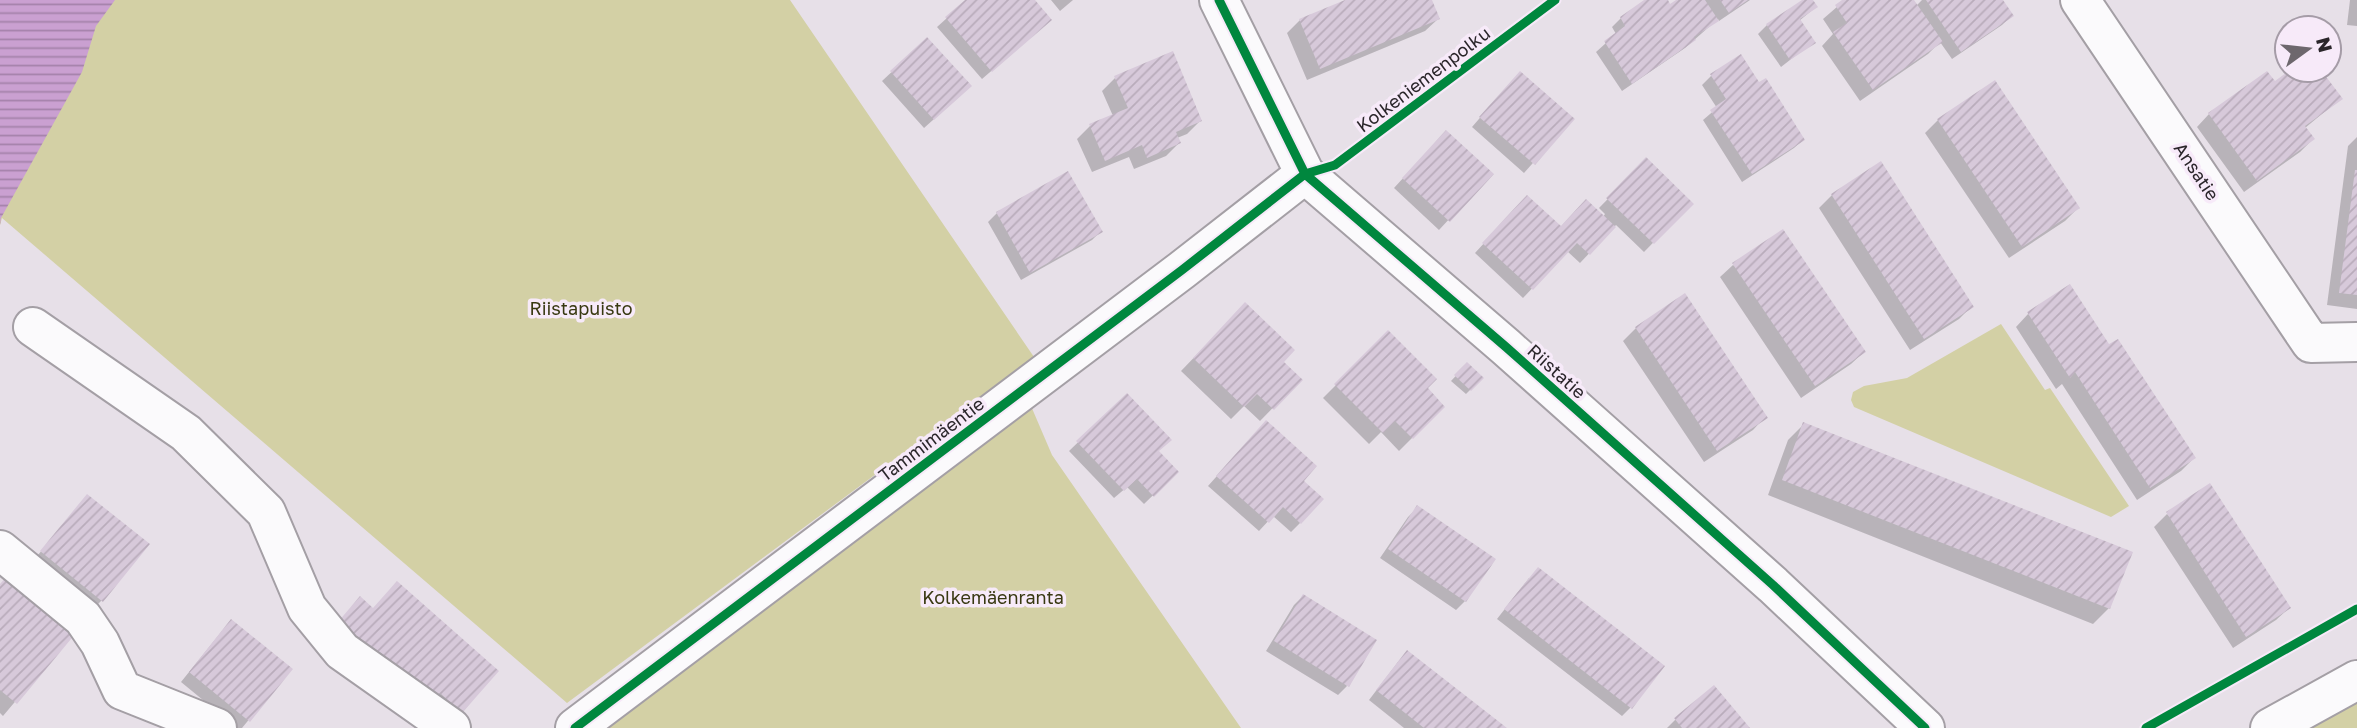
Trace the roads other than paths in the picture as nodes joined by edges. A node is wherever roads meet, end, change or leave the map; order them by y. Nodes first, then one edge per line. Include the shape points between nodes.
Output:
1 (1219, 0) edge
2 (2080, 0) edge
3 (1305, 174) junction
4 (33, 327) dead end
5 (2357, 342) edge
6 (0, 550) edge
7 (2357, 680) edge
8 (217, 728) edge
9 (452, 728) edge
10 (575, 728) edge
11 (1925, 728) edge
12 (2270, 728) edge

1 - 3 street, Riistatie
2 - 5 street, Ansatie via 2311,343
3 - 10 street, Tammimäentie
3 - 11 street, Riistatie via 1527,365
4 - 9 street via 186,433 266,512 307,608 342,651
6 - 8 street via 83,618 122,690
7 - 12 street

